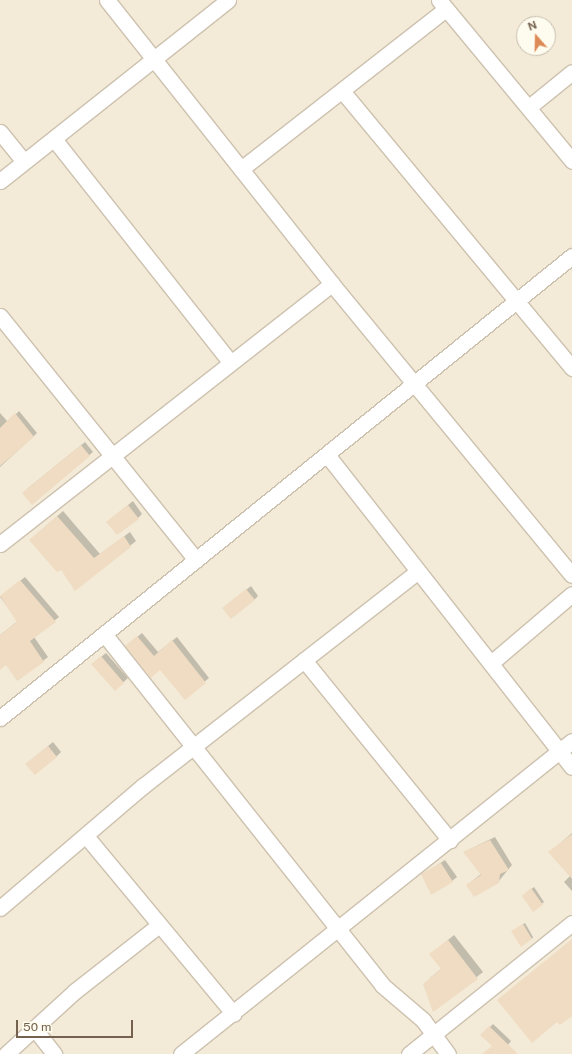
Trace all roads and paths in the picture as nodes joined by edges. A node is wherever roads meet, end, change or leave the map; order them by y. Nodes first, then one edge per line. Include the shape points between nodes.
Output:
1 (107, 0) edge
2 (228, 0) edge
3 (443, 5) edge
4 (156, 59) junction
5 (572, 72) edge
6 (343, 92) junction
7 (529, 107) junction
8 (0, 132) edge
9 (54, 139) junction
10 (572, 161) edge
11 (24, 162) junction
12 (241, 169) junction
13 (0, 181) edge
14 (572, 256) edge
15 (332, 284) junction
16 (515, 302) junction
17 (0, 316) edge
18 (5, 332) edge
19 (230, 363) junction
20 (572, 368) edge
21 (414, 382) junction
22 (114, 455) junction
23 (328, 456) junction
24 (0, 544) edge
25 (196, 560) junction
26 (417, 572) junction
27 (572, 575) edge
28 (572, 594) edge
29 (105, 635) junction
30 (304, 660) junction
31 (491, 663) junction
32 (0, 718) edge
33 (572, 741) edge
34 (195, 745) junction
35 (559, 751) junction
36 (572, 767) edge
37 (86, 836) junction
38 (450, 840) junction
39 (0, 908) edge
40 (572, 923) edge
41 (158, 926) junction
42 (340, 929) junction
43 (234, 1014) junction
44 (34, 1028) junction
45 (435, 1033) junction
46 (6, 1054) edge
47 (54, 1054) edge
48 (181, 1054) edge
49 (409, 1054) edge
50 (448, 1054) edge

1 - 4 street
2 - 4 street
3 - 6 street
3 - 7 street
4 - 9 street
4 - 12 street
5 - 7 street
6 - 12 street
6 - 16 street
7 - 10 street
8 - 11 street
9 - 11 street
9 - 19 street
11 - 13 street
12 - 15 street
14 - 16 street
15 - 19 street
15 - 21 street
16 - 20 street
16 - 21 street
17 - 18 street
18 - 22 street
19 - 22 street
21 - 23 street
21 - 27 street
22 - 24 street
22 - 25 street
23 - 25 street
23 - 26 street
25 - 29 street
26 - 30 street
26 - 31 street
28 - 31 street
29 - 32 street
29 - 34 street
30 - 34 street
30 - 38 street
31 - 35 street
33 - 35 street
34 - 37 street
34 - 42 street
35 - 36 street
35 - 38 street
37 - 39 street
37 - 41 street
38 - 42 street
40 - 45 street
41 - 43 street
41 - 44 street
42 - 43 street
42 - 45 street via 389,994
43 - 48 street
44 - 46 street
44 - 47 street
45 - 49 street
45 - 50 street

